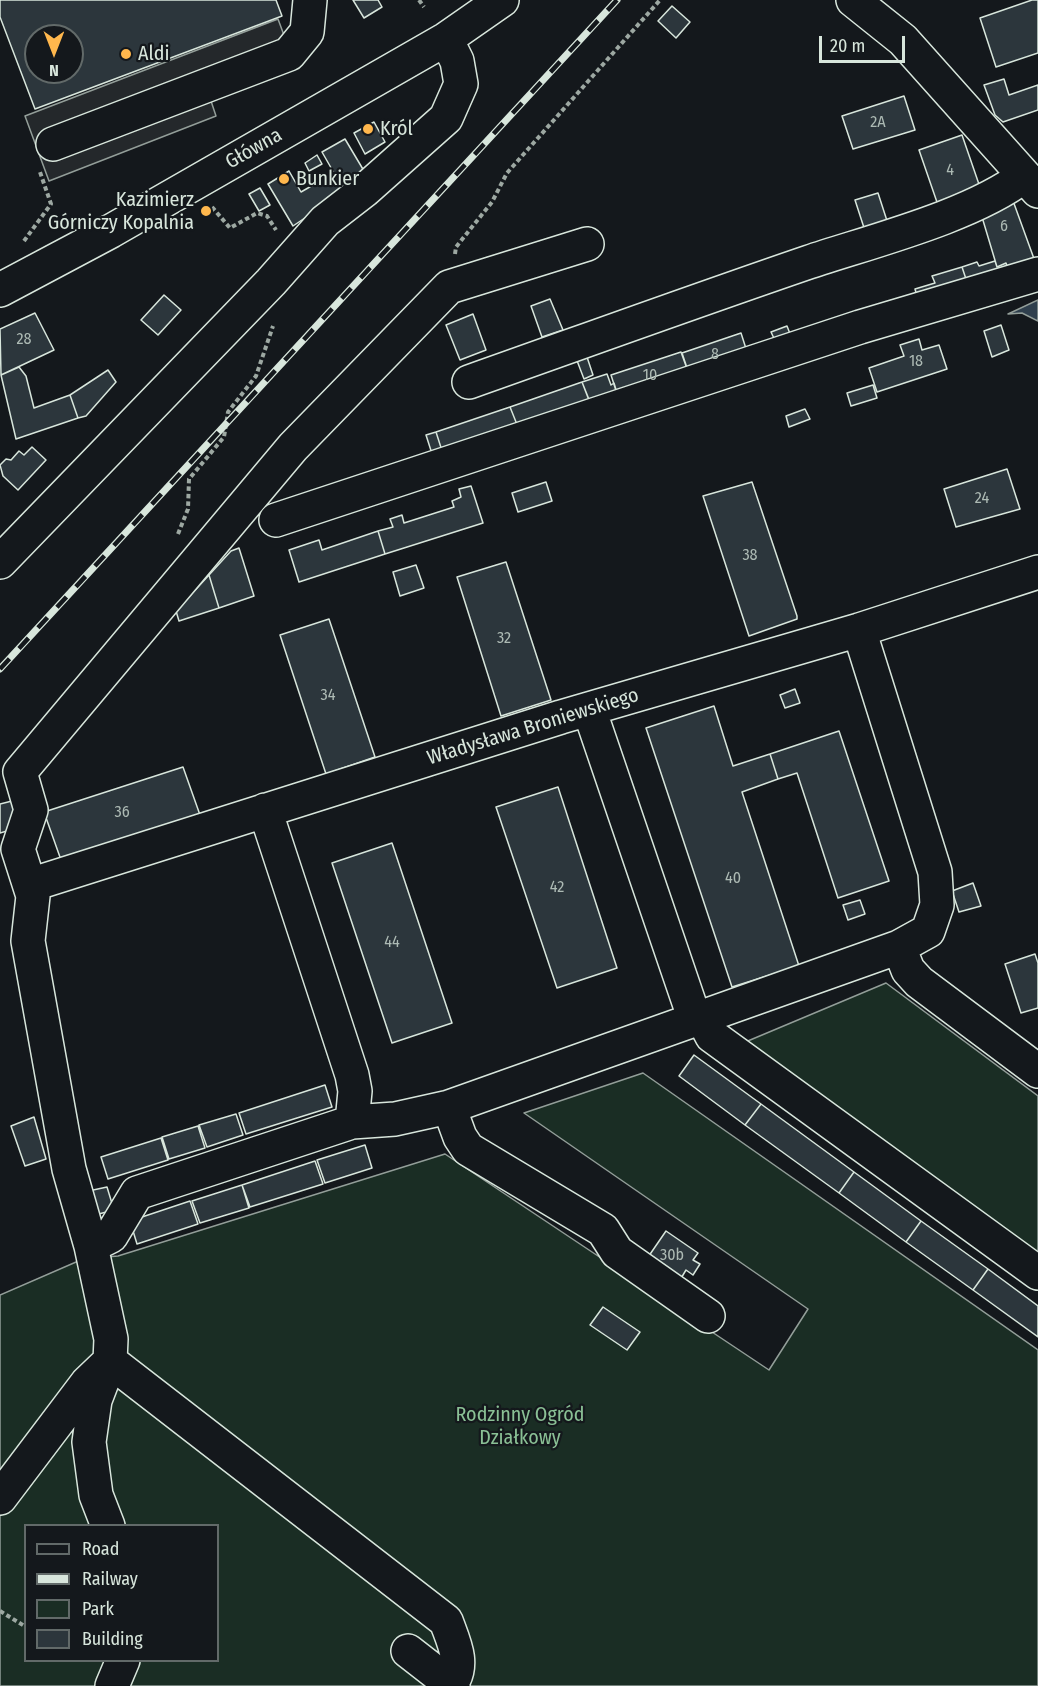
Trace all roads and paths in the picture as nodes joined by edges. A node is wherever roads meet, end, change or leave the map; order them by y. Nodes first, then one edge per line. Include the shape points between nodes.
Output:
1 (310, 0) edge
2 (419, 0) edge
3 (502, 0) edge
4 (660, 0) edge
5 (853, 0) edge
6 (424, 7) dead end
7 (446, 39) junction
8 (47, 158) joint
9 (1031, 184) edge
10 (210, 203) dead end
11 (37, 236) dead end
12 (587, 244) dead end
13 (294, 255) junction
14 (1038, 274) edge
15 (271, 282) junction
16 (449, 287) junction
17 (0, 290) edge
18 (470, 382) dead end
19 (276, 520) dead end
20 (175, 542) dead end
21 (0, 562) edge
22 (1038, 572) edge
23 (858, 630) junction
24 (589, 709) junction
25 (265, 810) junction
26 (30, 885) junction
27 (899, 947) junction
28 (699, 1019) junction
29 (1038, 1071) edge
30 (449, 1107) junction
31 (352, 1122) junction
32 (91, 1246) junction
33 (1038, 1273) edge
34 (708, 1316) dead end
35 (110, 1361) junction
36 (0, 1498) edge
37 (107, 1524) edge
38 (0, 1611) edge
39 (24, 1626) edge
40 (408, 1651) dead end
41 (122, 1662) edge
42 (452, 1685) edge
43 (112, 1686) edge

1 - 8 street via 308,32 289,54
2 - 6 path
3 - 7 street, Główna
4 - 16 path via 507,173 492,202 456,247
5 - 9 street via 903,40
7 - 13 street via 457,61 461,84 446,118 325,221
7 - 17 street, Główna via 111,231
8 - 11 path via 51,204 19,248
9 - 18 street via 1010,187 942,217
10 - 13 path via 230,228 257,213 267,216
12 - 16 street
13 - 15 street
14 - 19 street via 860,327
15 - 20 path via 277,315 256,376 228,412 224,437 189,479 188,509
15 - 21 street
16 - 26 street via 293,447 20,772 31,810 18,849
22 - 23 street, Władysława Broniewskiego
23 - 24 street, Władysława Broniewskiego
23 - 27 street via 935,872 937,905 928,931
24 - 25 street, Władysława Broniewskiego
24 - 28 street
25 - 26 street, Władysława Broniewskiego
25 - 31 street via 352,1075
26 - 32 street via 33,896 28,941 69,1169
27 - 28 street
27 - 29 street via 908,970 919,982
28 - 30 street
28 - 33 street via 712,1036
30 - 31 street via 395,1119
30 - 34 street via 468,1149 603,1230 617,1252
31 - 32 street via 136,1193 111,1236
32 - 35 street via 111,1339
35 - 36 street via 87,1383
35 - 37 street via 94,1400 89,1442 96,1495
35 - 42 street via 446,1622 458,1656 458,1674
38 - 39 path
40 - 42 street
41 - 43 street

